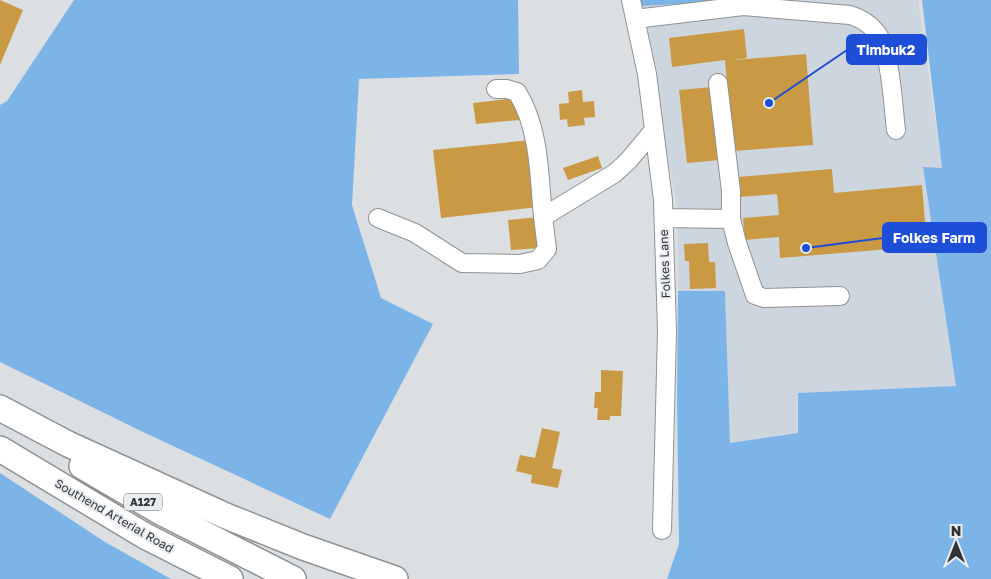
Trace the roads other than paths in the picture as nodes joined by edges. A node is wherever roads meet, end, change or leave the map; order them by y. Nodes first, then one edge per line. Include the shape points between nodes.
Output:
1 (631, 0) edge
2 (635, 20) junction
3 (718, 83) dead end
4 (496, 89) dead end
5 (654, 130) junction
6 (896, 130) dead end
7 (543, 217) junction
8 (378, 218) dead end
9 (664, 218) junction
10 (731, 218) junction
11 (840, 296) dead end
12 (0, 408) edge
13 (0, 413) edge
14 (0, 449) edge
15 (662, 530) dead end
16 (145, 536) junction
17 (214, 579) edge
18 (230, 579) edge
19 (293, 579) edge
20 (395, 579) edge

1 - 2 street, Folkes Lane
2 - 5 street, Folkes Lane via 647,74
2 - 6 street via 743,6 858,18 876,31 882,43
3 - 10 street via 731,191
4 - 7 street via 518,92 525,105 534,131
5 - 7 street via 616,173
5 - 9 street, Folkes Lane
7 - 8 street via 547,249 538,260 520,264 462,264 415,233
9 - 10 street
9 - 15 street, Folkes Lane via 667,331
10 - 11 street via 755,295 764,298
12 - 20 highway via 226,516
13 - 19 highway, A127 via 159,511
14 - 16 highway, Southend Arterial Road / A127
16 - 17 highway
16 - 18 highway, Southend Arterial Road / A127

